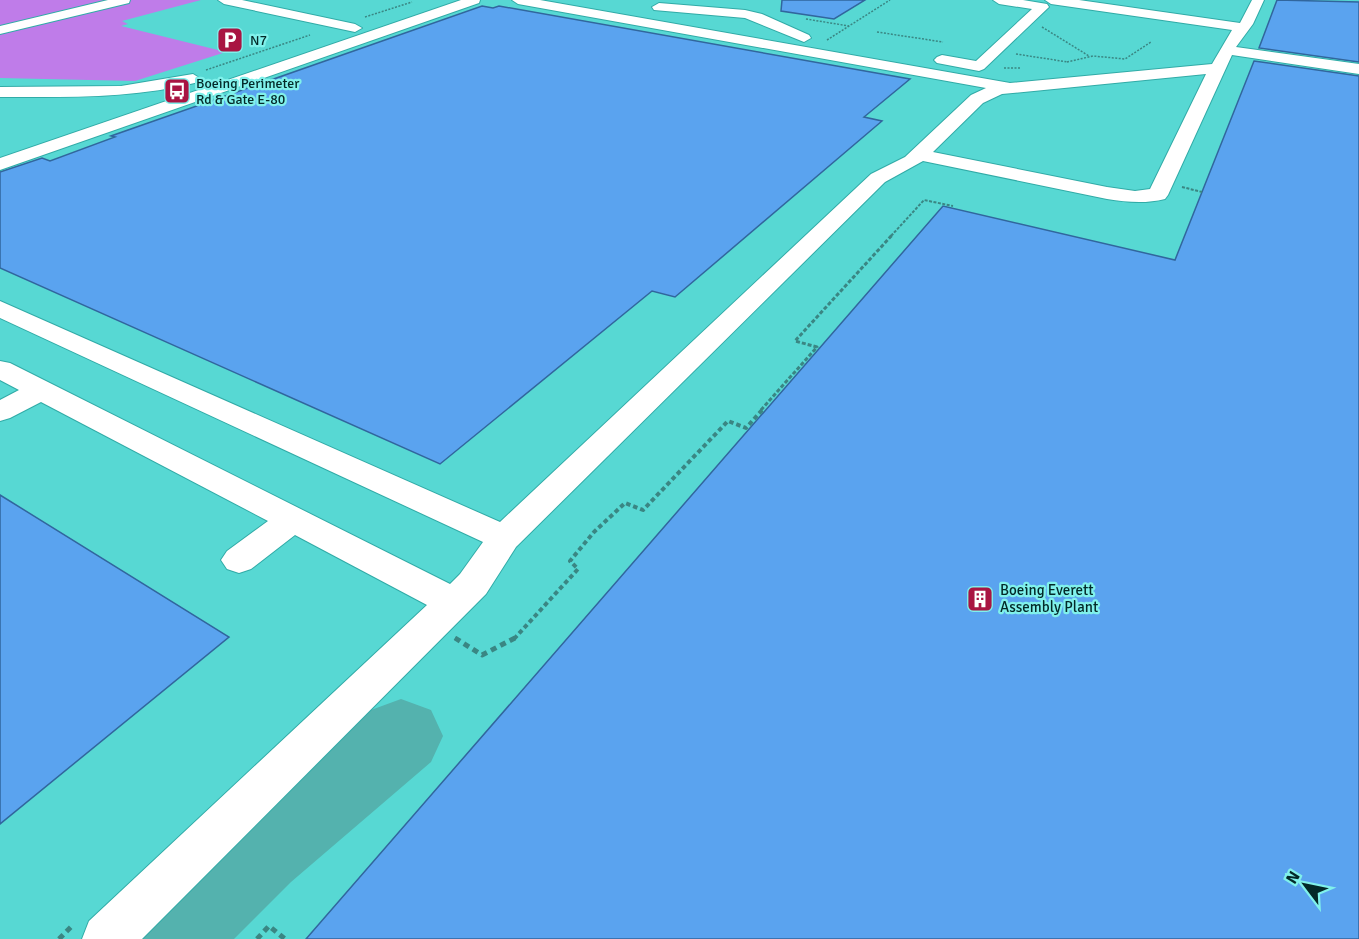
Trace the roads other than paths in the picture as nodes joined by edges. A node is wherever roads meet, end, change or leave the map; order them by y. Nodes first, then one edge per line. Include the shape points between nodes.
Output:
1 (124, 0) edge
2 (224, 0) edge
3 (436, 0) edge
4 (474, 0) edge
5 (518, 0) edge
6 (999, 0) edge
7 (1051, 0) edge
8 (1137, 0) edge
9 (1258, 0) edge
10 (1105, 4) edge
11 (648, 5) dead end
12 (1149, 8) dead end
13 (1217, 10) dead end
14 (1089, 21) dead end
15 (356, 24) junction
16 (1241, 27) junction
17 (0, 30) edge
18 (1222, 59) junction
19 (1359, 69) edge
20 (1010, 88) junction
21 (0, 92) edge
22 (921, 154) junction
23 (0, 164) edge
24 (0, 309) edge
25 (15, 382) edge
26 (0, 412) edge
27 (292, 520) junction
28 (504, 538) junction
29 (239, 560) dead end
30 (442, 613) junction
31 (107, 939) edge

1 - 17 street
2 - 15 street
3 - 15 street
4 - 23 street
5 - 20 street
6 - 11 street via 1042,7 978,66 795,36 742,14
7 - 10 street
8 - 13 street
9 - 16 street
10 - 12 street
10 - 14 street
10 - 16 street
15 - 21 street via 219,72 171,84 111,92
16 - 18 street
18 - 19 street
18 - 20 street
18 - 22 street via 1158,195 1107,194
20 - 22 street via 976,99
22 - 28 street via 878,178
24 - 28 street
25 - 26 street
25 - 27 street
27 - 29 street
27 - 30 street
28 - 30 street via 473,584
30 - 31 street

